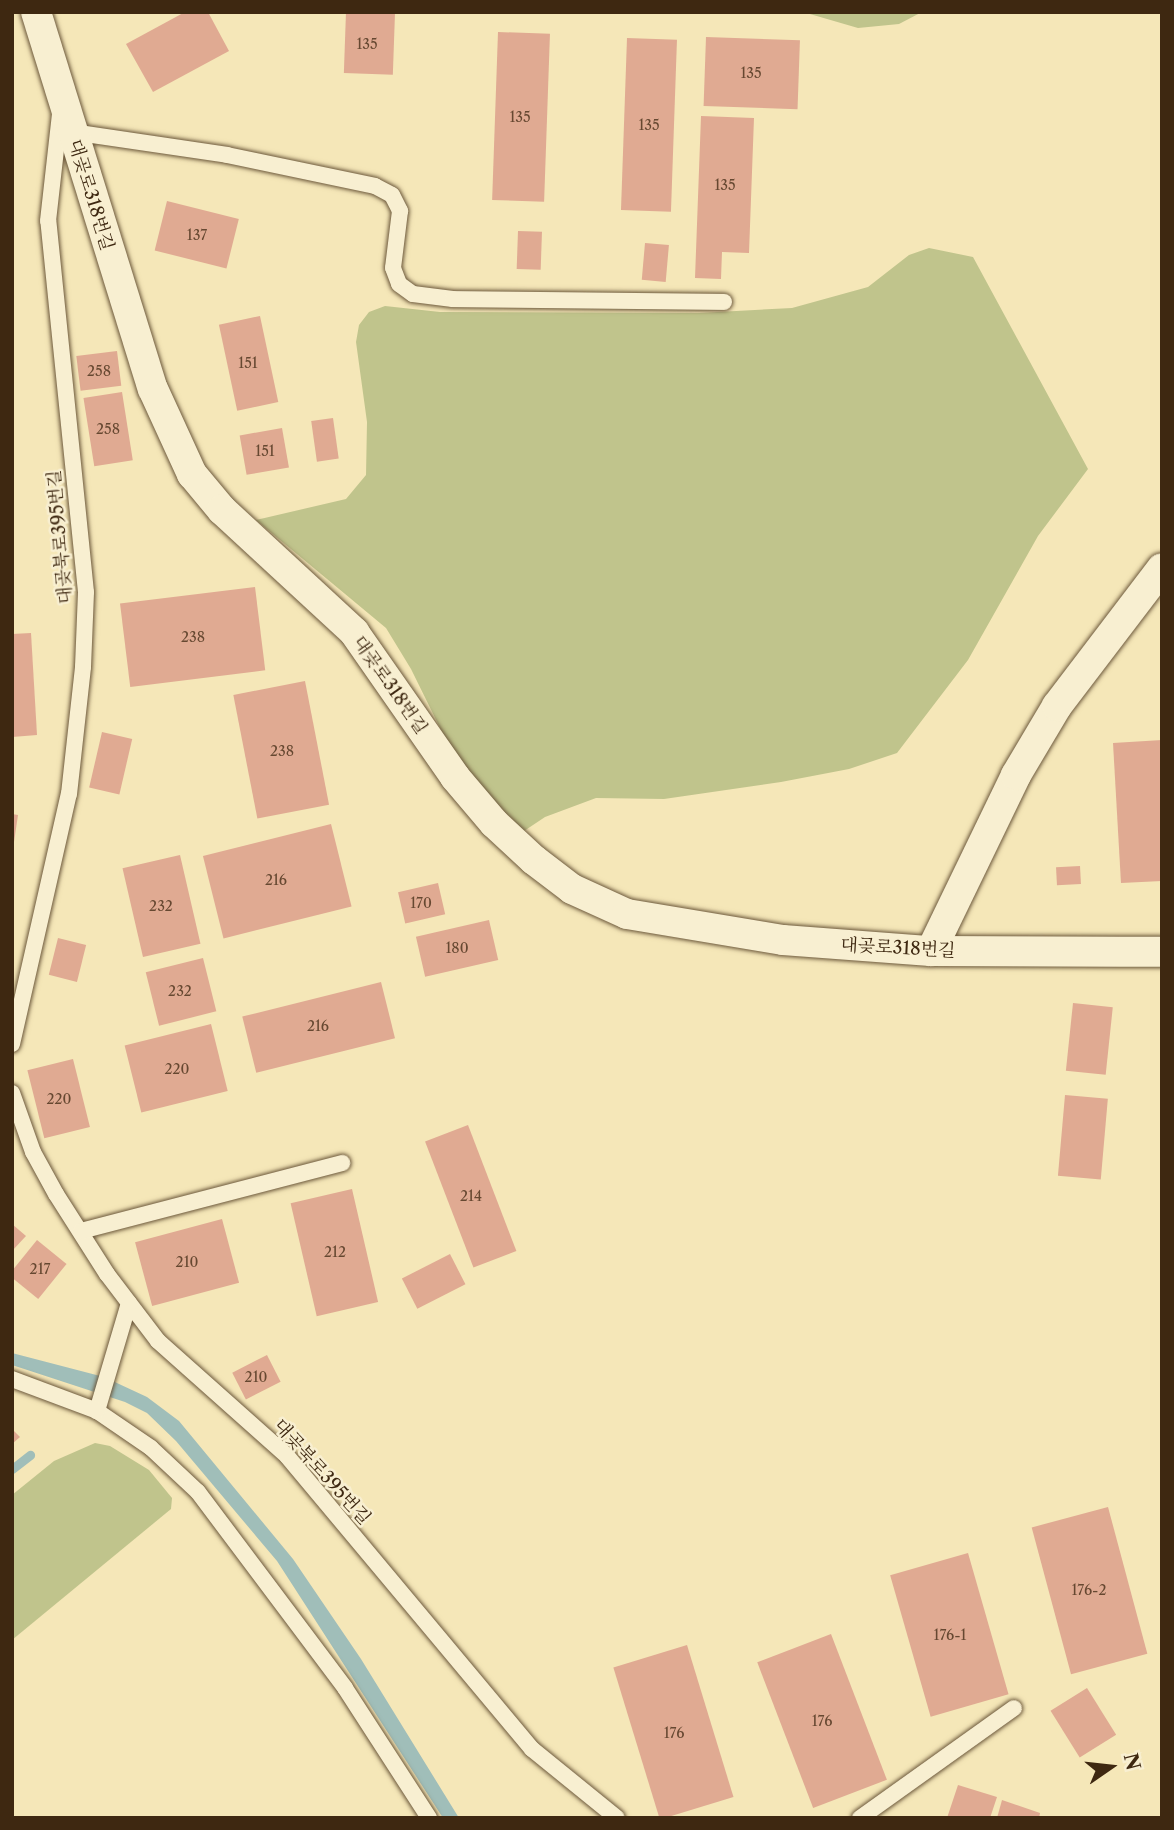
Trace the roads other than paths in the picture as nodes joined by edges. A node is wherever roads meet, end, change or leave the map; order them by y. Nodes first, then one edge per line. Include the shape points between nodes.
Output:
1 (36, 12) edge
2 (61, 104) junction
3 (72, 132) junction
4 (724, 302) dead end
5 (1162, 568) edge
6 (931, 951) junction
7 (1162, 952) edge
8 (12, 1044) edge
9 (12, 1093) edge
10 (342, 1163) dead end
11 (81, 1231) junction
12 (129, 1303) junction
13 (12, 1379) edge
14 (99, 1404) junction
15 (1014, 1708) dead end
16 (429, 1818) edge
17 (617, 1818) edge
18 (860, 1818) edge

1 - 2 street, 대곶로318번길
2 - 3 street, 대곶로318번길
2 - 8 lane, 대곶북로395번길 via 48,221 86,592 83,667 69,794
3 - 4 lane via 228,155 374,186 392,195 400,211 393,268 399,284 413,295
3 - 6 street, 대곶로318번길 via 153,389 192,474 222,510 354,632 455,777 494,823 572,889 627,914 783,940
5 - 6 street via 1057,706 1016,775
6 - 7 street, 대곶로318번길
9 - 11 lane, 대곶북로395번길 via 33,1152
10 - 11 lane
11 - 12 lane, 대곶북로395번길
12 - 14 lane
12 - 17 lane, 대곶북로395번길 via 158,1341 286,1456 532,1749
13 - 14 lane
14 - 16 lane via 198,1492 345,1688
15 - 18 lane

